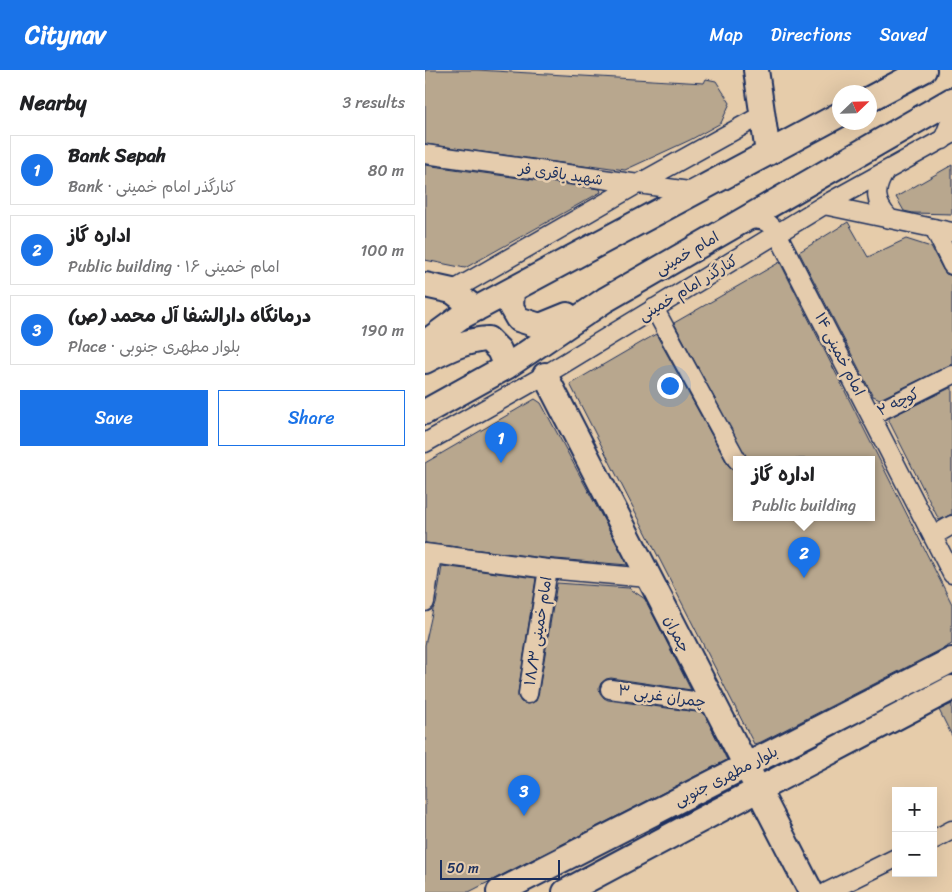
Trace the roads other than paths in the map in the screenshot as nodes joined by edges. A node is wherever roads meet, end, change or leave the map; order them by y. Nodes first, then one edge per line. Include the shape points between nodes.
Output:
1 (756, 70) edge
2 (925, 70) edge
3 (877, 95) edge
4 (952, 100) edge
5 (762, 115) junction
6 (952, 117) edge
7 (832, 119) edge
8 (947, 137) edge
9 (425, 154) edge
10 (768, 154) junction
11 (885, 172) junction
12 (636, 185) junction
13 (696, 192) junction
14 (825, 205) junction
15 (889, 218) junction
16 (742, 221) junction
17 (934, 228) junction
18 (952, 232) edge
19 (777, 233) junction
20 (952, 265) edge
21 (425, 285) edge
22 (511, 290) junction
23 (452, 291) junction
24 (605, 300) junction
25 (654, 308) junction
26 (476, 309) junction
27 (425, 343) edge
28 (425, 361) edge
29 (506, 367) junction
30 (545, 375) junction
31 (952, 375) edge
32 (425, 412) edge
33 (872, 415) junction
34 (425, 443) edge
35 (735, 456) edge
36 (952, 525) edge
37 (933, 536) junction
38 (429, 553) edge
39 (548, 569) junction
40 (952, 574) edge
41 (649, 578) junction
42 (425, 602) edge
43 (952, 660) edge
44 (610, 688) dead end
45 (952, 688) edge
46 (528, 694) dead end
47 (714, 704) junction
48 (778, 750) junction
49 (746, 766) junction
50 (783, 777) junction
51 (710, 784) junction
52 (759, 789) junction
53 (717, 809) junction
54 (952, 830) edge
55 (937, 838) edge
56 (892, 860) edge
57 (499, 892) edge
58 (565, 892) edge
59 (811, 892) edge
60 (827, 892) edge

1 - 5 street
2 - 3 street
4 - 16 street, امام خمینی
5 - 10 street
5 - 12 street
6 - 8 street
7 - 10 street
8 - 11 street, کنارگذر امام خمینی
9 - 12 street, شهید باقری فر
10 - 13 street
11 - 14 street, کنارگذر امام خمینی
11 - 15 street via 877,190 880,205
12 - 13 street, شهید باقری فر
12 - 23 street
13 - 22 street
14 - 15 street
14 - 19 street, کنارگذر امام خمینی
15 - 17 street
16 - 19 street via 757,218 773,226
16 - 24 street, امام خمینی
17 - 18 street
17 - 20 street
19 - 25 street, کنارگذر امام خمینی
19 - 33 street, امام خمینی ۱۴
21 - 23 street
22 - 24 street via 511,308 518,319 540,326
22 - 26 street
23 - 26 street
24 - 29 street, امام خمینی
25 - 30 street, کنارگذر امام خمینی
25 - 35 street
26 - 27 street
28 - 29 street via 476,339 488,339 499,350
29 - 32 street, امام خمینی
30 - 34 street, کنارگذر امام خمینی
30 - 41 street, چمران
31 - 33 street, کوچه ۲
33 - 37 street, امام خمینی ۱۴
36 - 37 street
37 - 40 street, امام خمینی ۱۴
38 - 39 street
38 - 42 street
39 - 41 street
39 - 46 street, امام خمینی ۱۸/۳
41 - 47 street, چمران
43 - 48 street, بلوار مطهری جنوبی
44 - 47 street, چمران غربی ۳
45 - 50 street, بلوار مطهری جنوبی
47 - 49 street, چمران
48 - 49 street, بلوار مطهری جنوبی
48 - 50 street via 772,764 774,772
49 - 51 street, بلوار مطهری جنوبی
49 - 52 street, چمران
50 - 52 street, بلوار مطهری جنوبی
51 - 53 street via 725,792 725,801
51 - 57 street, بلوار مطهری جنوبی
52 - 53 street, بلوار مطهری جنوبی
52 - 59 street, چمران
53 - 58 street, بلوار مطهری جنوبی
54 - 55 street
56 - 60 street

